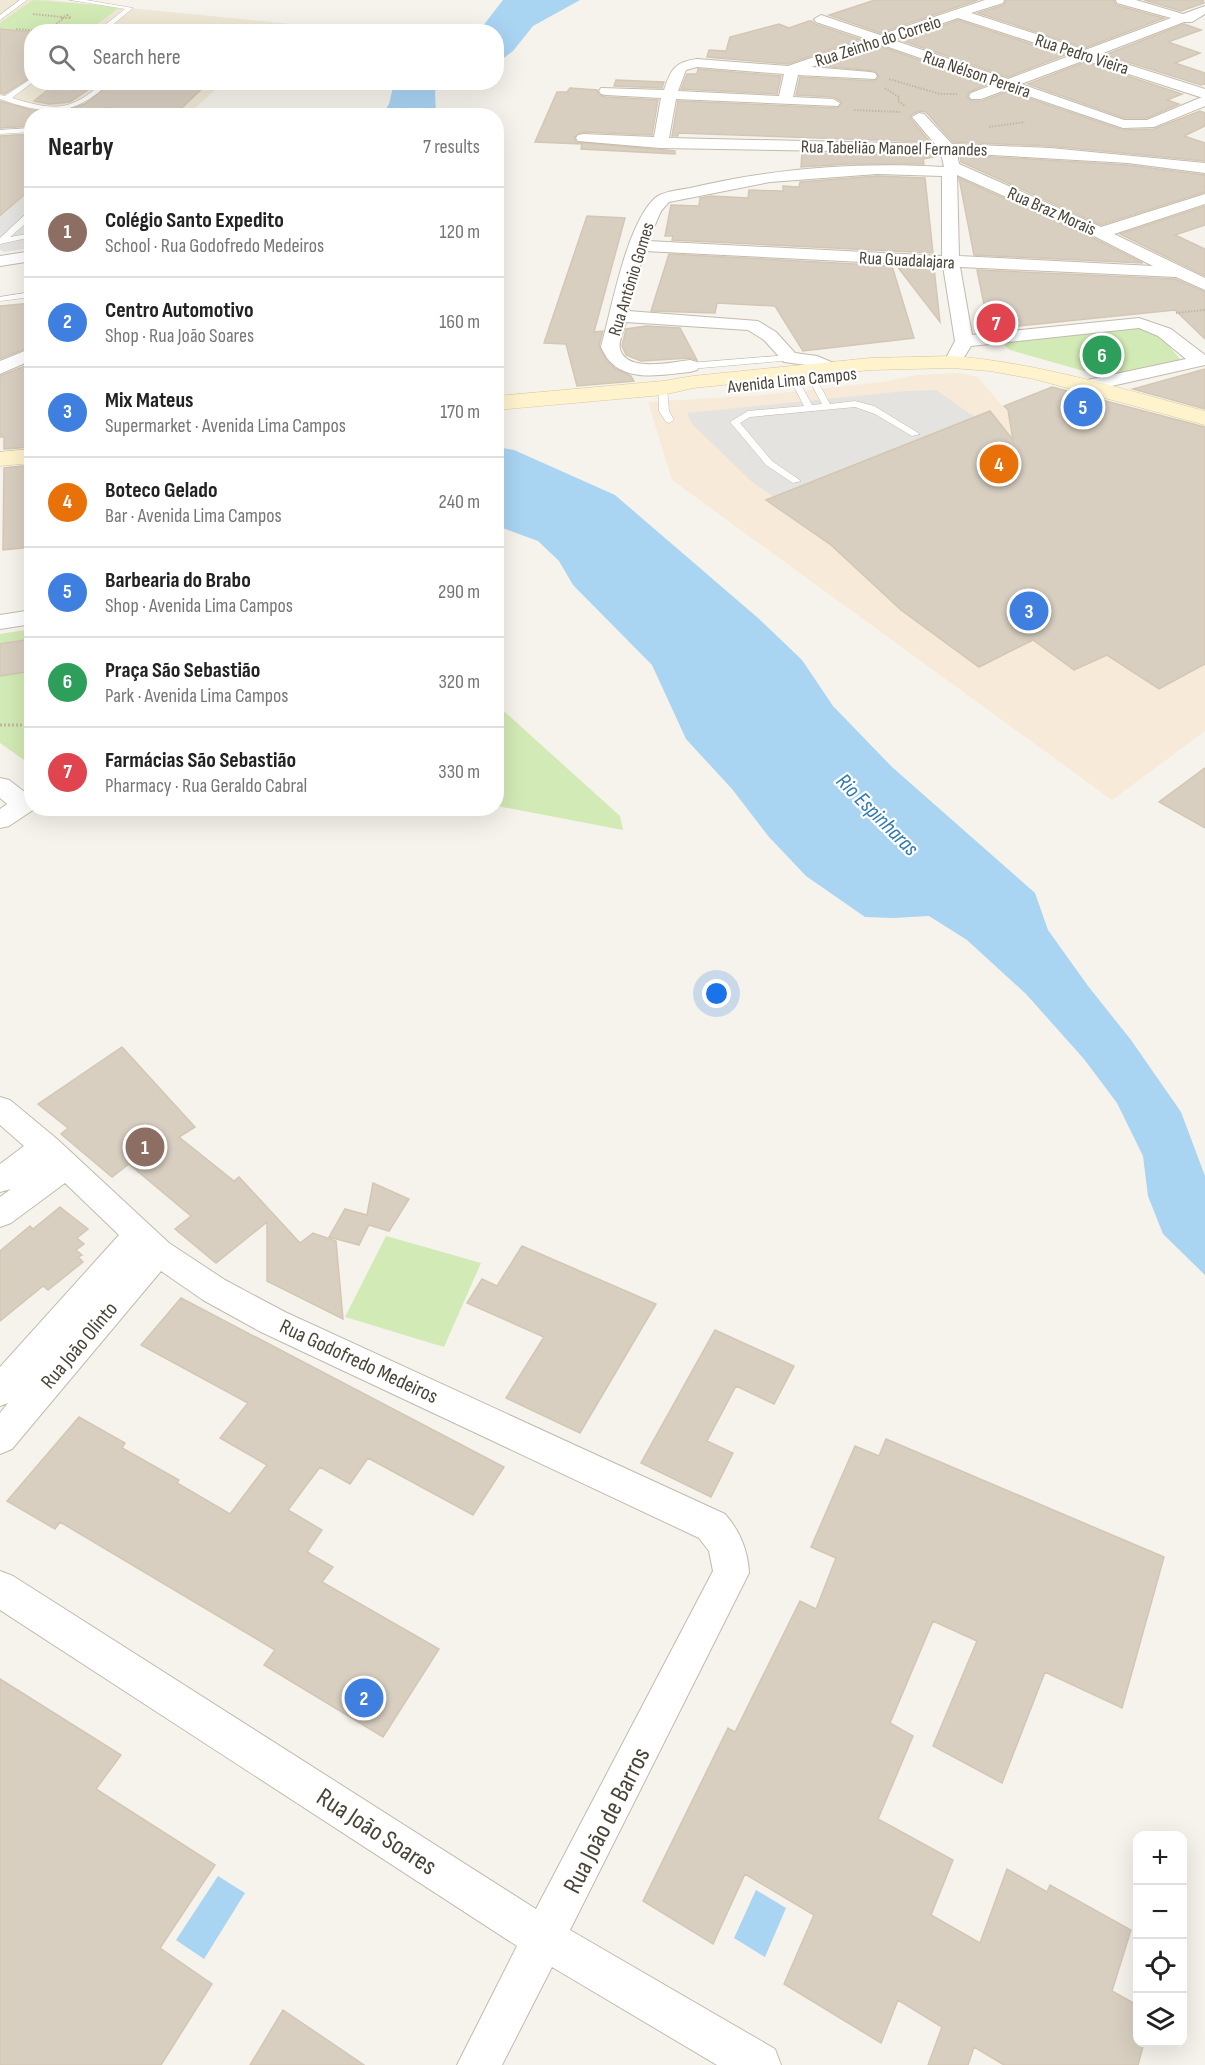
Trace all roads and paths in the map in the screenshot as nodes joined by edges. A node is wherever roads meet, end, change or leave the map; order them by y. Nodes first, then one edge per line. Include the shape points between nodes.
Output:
1 (24, 0) edge
2 (73, 0) edge
3 (998, 0) edge
4 (1129, 1) edge
5 (1205, 10) edge
6 (959, 14) junction
7 (0, 18) edge
8 (1183, 18) junction
9 (63, 19) dead end
10 (821, 19) dead end
11 (56, 24) edge
12 (109, 24) edge
13 (1205, 24) edge
14 (10, 28) dead end
15 (24, 29) edge
16 (880, 40) junction
17 (1084, 54) junction
18 (792, 69) junction
19 (870, 76) junction
20 (1008, 84) junction
21 (24, 89) edge
22 (28, 90) edge
23 (97, 90) edge
24 (606, 91) dead end
25 (671, 94) junction
26 (1205, 94) edge
27 (976, 96) joint
28 (3, 98) edge
29 (785, 99) junction
30 (18, 101) junction
31 (1205, 101) edge
32 (833, 103) joint
33 (917, 115) junction
34 (24, 130) edge
35 (0, 132) edge
36 (583, 138) dead end
37 (660, 143) junction
38 (948, 149) junction
39 (1205, 168) edge
40 (951, 170) junction
41 (1204, 199) edge
42 (652, 210) joint
43 (24, 220) edge
44 (1100, 233) junction
45 (24, 237) edge
46 (1, 242) edge
47 (638, 246) junction
48 (24, 257) edge
49 (0, 261) edge
50 (951, 262) junction
51 (1177, 272) junction
52 (1205, 285) edge
53 (24, 295) edge
54 (0, 299) edge
55 (1205, 310) edge
56 (1185, 312) dead end
57 (619, 316) junction
58 (964, 341) junction
59 (24, 357) edge
60 (1202, 360) edge
61 (953, 362) junction
62 (990, 365) junction
63 (690, 366) joint
64 (0, 368) edge
65 (805, 371) junction
66 (1085, 386) junction
67 (663, 388) junction
68 (504, 402) edge
69 (827, 406) junction
70 (808, 408) junction
71 (1205, 418) edge
72 (669, 420) dead end
73 (915, 434) dead end
74 (24, 448) edge
75 (0, 450) edge
76 (24, 457) edge
77 (0, 459) edge
78 (796, 481) dead end
79 (24, 618) edge
80 (0, 622) edge
81 (0, 725) edge
82 (24, 725) edge
83 (0, 786) edge
84 (24, 800) edge
85 (24, 805) edge
86 (0, 820) edge
87 (0, 1108) edge
88 (56, 1155) junction
89 (0, 1180) edge
90 (0, 1214) edge
91 (148, 1243) junction
92 (0, 1391) edge
93 (0, 1438) edge
94 (731, 1573) joint
95 (0, 1588) edge
96 (545, 1939) junction
97 (479, 2065) edge
98 (759, 2065) edge

1 - 7 lane
2 - 12 lane via 130,8
3 - 6 street, Rua Zeinho do Correio
4 - 8 street
5 - 8 street
6 - 16 street, Rua Zeinho do Correio
6 - 17 street, Rua Pedro Vieira
8 - 13 street
8 - 17 street
9 - 11 path
10 - 16 street, Rua Nélson Pereira
14 - 15 path
16 - 18 street, Rua Zeinho do Correio
16 - 20 street, Rua Nélson Pereira
17 - 20 street
17 - 26 street, Rua Pedro Vieira
18 - 19 street
18 - 25 street via 690,64 680,68
18 - 29 street
19 - 27 path via 940,94
19 - 33 path
20 - 27 street
20 - 31 street, Rua Nélson Pereira via 1134,126 1156,122
21 - 28 lane
22 - 30 lane
23 - 30 lane via 75,105 51,107
24 - 25 street
25 - 29 street
25 - 37 street
28 - 30 lane
29 - 32 street
32 - 33 path via 850,109
33 - 38 street
34 - 35 lane
36 - 37 street, Rua Tabelião Manoel Fernandes
37 - 38 street, Rua Tabelião Manoel Fernandes
38 - 39 street, Rua Tabelião Manoel Fernandes via 1055,153
38 - 40 street
40 - 42 street, Rua Tabelião Manoel Fernandes via 823,170 761,177 663,199
40 - 44 street, Rua Braz Morais
40 - 50 street
41 - 44 street
42 - 47 street, Rua Antônio Gomes
43 - 46 lane
44 - 51 street, Rua Braz Morais
45 - 46 lane
47 - 50 street, Rua Guadalajara
47 - 57 street, Rua Antônio Gomes
48 - 49 street
50 - 51 street, Rua Guadalajara
50 - 58 street
51 - 52 street, Rua Braz Morais
53 - 54 lane
55 - 56 path
57 - 63 street, Rua Antônio Gomes via 610,347 617,361 639,369
57 - 65 street via 752,325 770,336
58 - 60 street via 1139,323 1168,334
58 - 61 street
58 - 62 street
59 - 64 street
60 - 66 street
61 - 62 main road, Avenida Lima Campos
61 - 65 main road, Avenida Lima Campos
62 - 66 main road, Avenida Lima Campos
63 - 65 lane
65 - 67 main road, Avenida Lima Campos via 696,390
65 - 69 lane
65 - 70 lane
66 - 71 main road, Avenida Lima Campos
67 - 68 main road, Avenida Lima Campos
67 - 72 lane via 664,411
69 - 70 lane
69 - 73 lane via 867,405
70 - 78 lane via 748,414 735,422 769,463
74 - 75 main road
76 - 77 main road
79 - 80 street
81 - 82 path
83 - 84 street
85 - 86 street
87 - 88 street, Rua Godofredo Medeiros
88 - 89 street
88 - 90 street
88 - 91 street, Rua Godofredo Medeiros
91 - 92 street, Rua João Olinto
91 - 93 street, Rua João Olinto
91 - 94 street, Rua Godofredo Medeiros via 214,1290 273,1322 712,1526 724,1538
94 - 96 street, Rua João de Barros
95 - 96 street, Rua João Soares
96 - 97 street, Rua João de Barros
96 - 98 street, Rua João Soares

